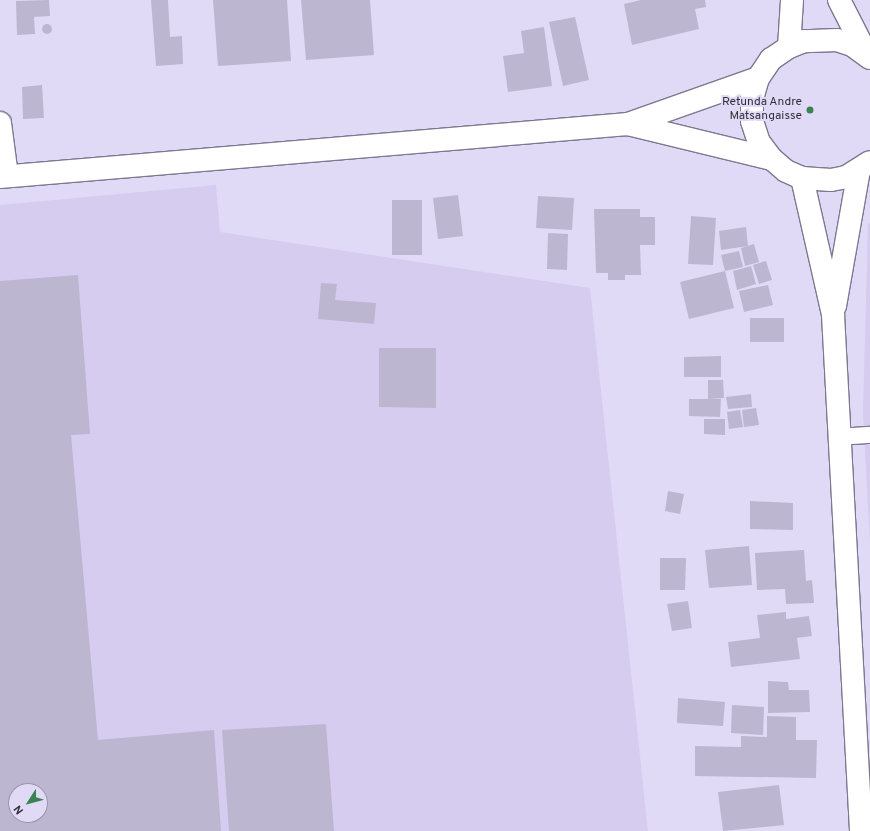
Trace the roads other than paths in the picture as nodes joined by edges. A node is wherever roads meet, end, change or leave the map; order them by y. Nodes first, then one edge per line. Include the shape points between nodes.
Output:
1 (792, 0) edge
2 (839, 0) edge
3 (789, 47) junction
4 (868, 56) edge
5 (758, 78) junction
6 (0, 123) edge
7 (628, 124) junction
8 (772, 159) junction
9 (865, 166) edge
10 (3, 177) edge
11 (802, 178) junction
12 (833, 315) junction
13 (870, 435) edge
14 (839, 437) junction
15 (861, 831) edge

1 - 3 main road
2 - 4 main road
3 - 4 main road via 820,38 852,45
3 - 5 main road via 771,60
5 - 7 main road
5 - 8 main road via 752,99 752,121 759,142
6 - 10 main road
7 - 8 main road
7 - 10 main road
8 - 11 main road via 786,171
9 - 11 main road via 831,180
9 - 12 main road
11 - 12 main road
12 - 14 main road
13 - 14 lane
14 - 15 main road

